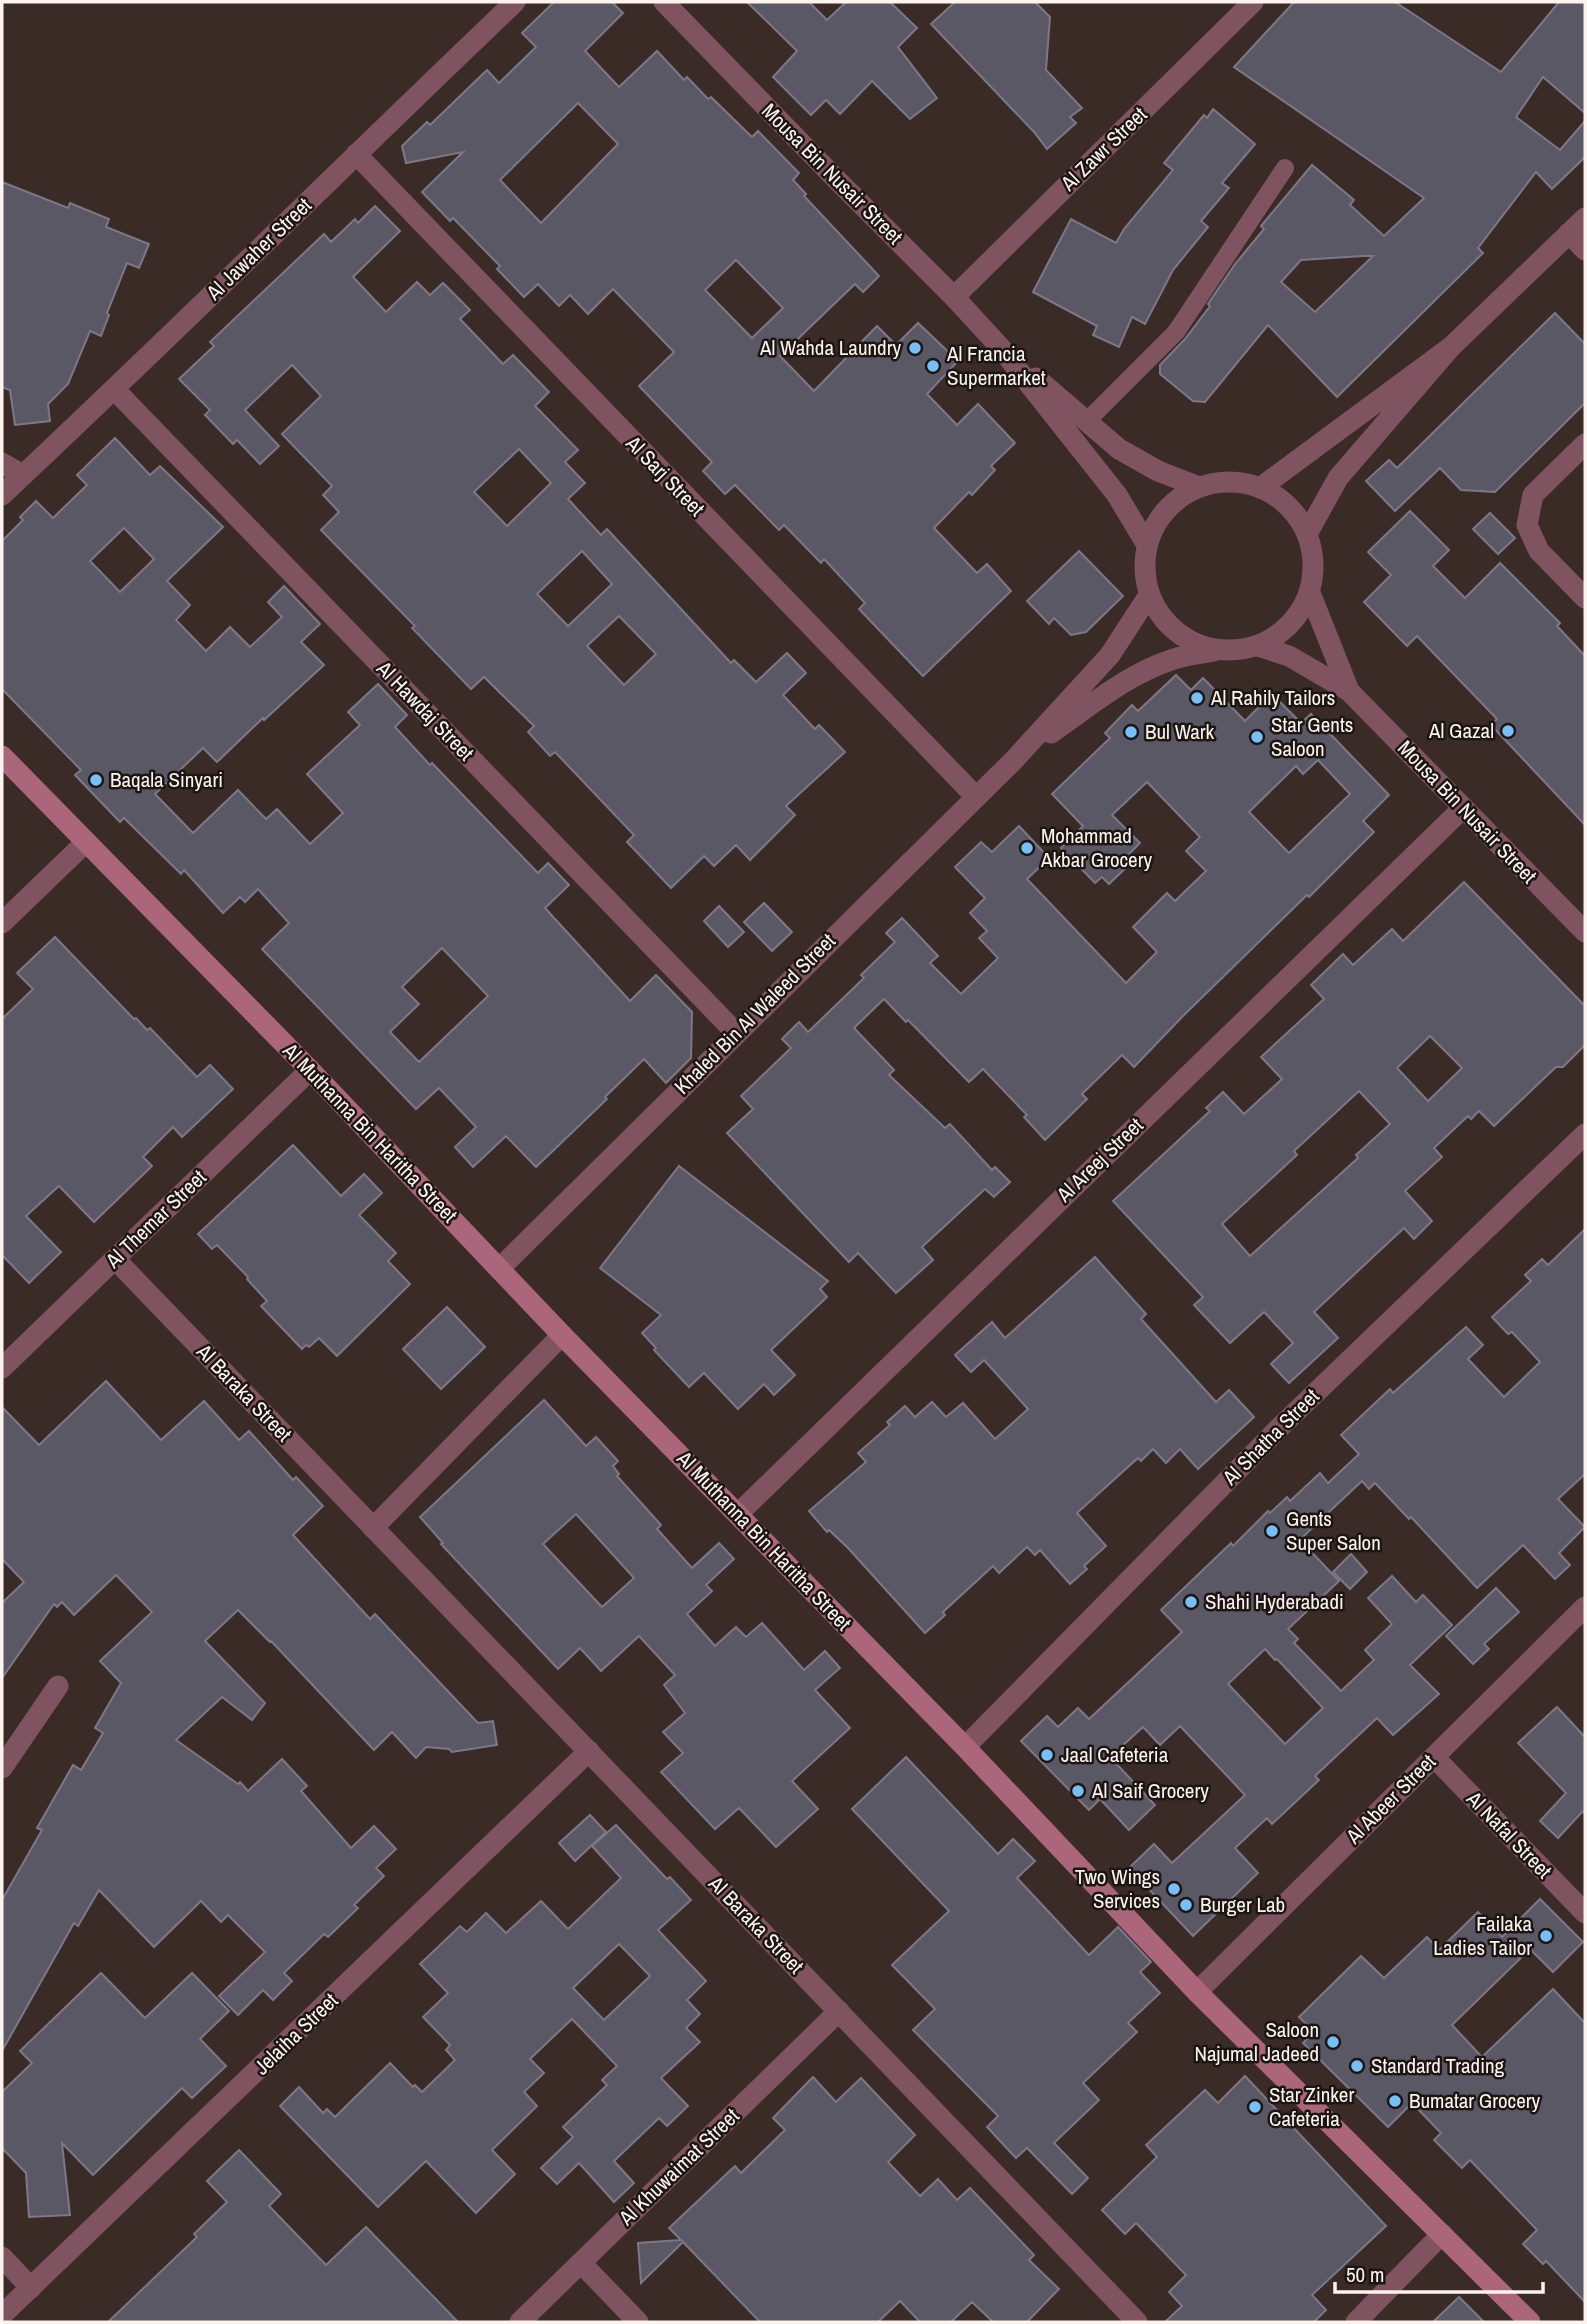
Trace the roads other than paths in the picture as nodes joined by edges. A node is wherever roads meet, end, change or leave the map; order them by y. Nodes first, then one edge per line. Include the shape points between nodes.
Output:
1 (515, 2) edge
2 (1253, 2) edge
3 (668, 3) edge
4 (356, 154) junction
5 (1285, 168) dead end
6 (1585, 218) edge
7 (1569, 233) junction
8 (1585, 250) edge
9 (954, 297) junction
10 (1000, 347) junction
11 (1451, 347) junction
12 (115, 390) junction
13 (1087, 421) junction
14 (1585, 443) edge
15 (2, 463) edge
16 (23, 475) junction
17 (1199, 487) junction
18 (1261, 488) junction
19 (2, 495) edge
20 (1307, 534) junction
21 (1147, 545) junction
22 (1310, 593) junction
23 (1149, 594) junction
24 (1585, 598) edge
25 (1258, 646) junction
26 (1216, 650) junction
27 (1349, 691) junction
28 (2, 756) edge
29 (1013, 761) junction
30 (976, 797) junction
31 (1463, 808) junction
32 (86, 842) junction
33 (2, 923) edge
34 (1585, 932) edge
35 (736, 1033) junction
36 (310, 1070) junction
37 (1585, 1135) edge
38 (115, 1259) junction
39 (499, 1269) junction
40 (562, 1335) junction
41 (2, 1368) edge
42 (738, 1514) junction
43 (373, 1528) junction
44 (1585, 1607) edge
45 (58, 1686) dead end
46 (965, 1747) junction
47 (589, 1751) junction
48 (1434, 1758) junction
49 (2, 1768) edge
50 (1585, 1913) edge
51 (1197, 1992) junction
52 (839, 2011) junction
53 (1442, 2234) junction
54 (2, 2257) edge
55 (581, 2263) junction
56 (31, 2288) junction
57 (2, 2315) edge
58 (520, 2322) edge
59 (638, 2322) edge
60 (1137, 2322) edge
61 (1356, 2322) edge
62 (1530, 2322) edge

1 - 4 street, Al Jawaher Street
2 - 9 street, Al Zawr Street
3 - 9 street, Mousa Bin Nusair Street
4 - 12 street, Al Jawaher Street
4 - 30 street, Al Sarj Street
5 - 13 lane via 1176,332
6 - 7 street
7 - 8 street
7 - 11 street
9 - 10 street, Mousa Bin Nusair Street
10 - 13 street, Mousa Bin Nusair Street
10 - 21 street, Mousa Bin Nusair Street via 1117,495
11 - 18 street
11 - 20 street via 1338,478
12 - 16 street, Al Jawaher Street
12 - 35 street, Al Hawdaj Street
13 - 17 street, Mousa Bin Nusair Street via 1139,462
14 - 24 street via 1533,495 1527,525 1539,551
15 - 16 street
16 - 19 street, Al Jawaher Street
17 - 18 street via 1240,482
17 - 21 street via 1176,500 1158,520
18 - 20 street via 1296,514
20 - 22 street via 1313,553
21 - 23 street
22 - 25 street via 1299,615 1281,634
22 - 27 street, Mousa Bin Nusair Street
23 - 26 street via 1175,631
23 - 29 street, Khaled Bin Al Waleed Street via 1110,656
25 - 26 street
25 - 27 street, Mousa Bin Nusair Street via 1289,656
26 - 29 street, Khaled Bin Al Waleed Street via 1175,658 1128,679
27 - 31 street, Mousa Bin Nusair Street
28 - 32 street, Al Muthanna Bin Haritha Street
29 - 30 street, Khaled Bin Al Waleed Street
30 - 35 street, Khaled Bin Al Waleed Street
31 - 34 street, Mousa Bin Nusair Street
31 - 42 street, Al Areej Street
32 - 33 street
32 - 36 street, Al Muthanna Bin Haritha Street
35 - 39 street, Khaled Bin Al Waleed Street
36 - 38 street, Al Themar Street
36 - 39 street, Al Muthanna Bin Haritha Street
37 - 46 street, Al Shatha Street via 1280,1427
38 - 41 street, Al Themar Street
38 - 43 street, Al Baraka Street
39 - 40 street, Al Muthanna Bin Haritha Street
40 - 42 street, Al Muthanna Bin Haritha Street
40 - 43 street
42 - 46 street, Al Muthanna Bin Haritha Street
43 - 47 street, Al Baraka Street
44 - 48 street, Al Abeer Street
45 - 49 street
46 - 51 street, Al Muthanna Bin Haritha Street
47 - 52 street, Al Baraka Street
47 - 56 street, Jelaiha Street
48 - 50 street, Al Nafal Street
48 - 51 street, Al Abeer Street
51 - 53 street, Al Muthanna Bin Haritha Street
52 - 55 street, Al Khuwaimat Street
52 - 60 street, Al Baraka Street
53 - 61 street
53 - 62 street, Al Muthanna Bin Haritha Street
54 - 56 street
55 - 58 street, Al Khuwaimat Street
55 - 59 street
56 - 57 street, Jelaiha Street

